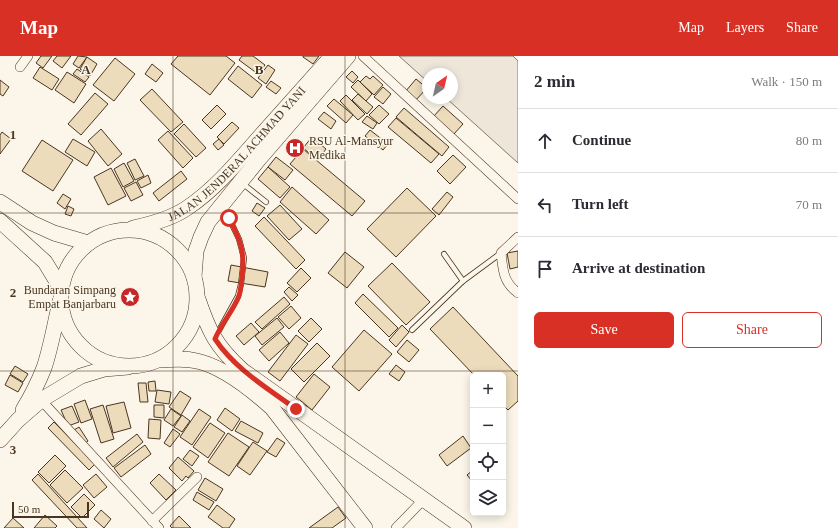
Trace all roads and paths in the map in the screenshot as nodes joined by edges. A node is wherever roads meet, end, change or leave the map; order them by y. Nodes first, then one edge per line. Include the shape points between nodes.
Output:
1 (28, 56) edge
2 (332, 56) edge
3 (348, 56) edge
4 (363, 56) edge
5 (20, 67) dead end
6 (240, 182) junction
7 (518, 199) edge
8 (0, 202) edge
9 (266, 202) dead end
10 (222, 205) junction
11 (0, 221) edge
12 (126, 230) junction
13 (518, 237) edge
14 (88, 243) junction
15 (501, 253) junction
16 (444, 254) dead end
17 (194, 277) junction
18 (463, 281) junction
19 (59, 285) junction
20 (518, 293) edge
21 (198, 299) junction
22 (60, 301) junction
23 (412, 330) dead end
24 (215, 339) junction
25 (161, 360) junction
26 (128, 367) junction
27 (41, 400) junction
28 (296, 409) junction
29 (18, 420) junction
30 (284, 424) junction
31 (0, 440) edge
32 (196, 477) dead end
33 (424, 499) junction
34 (152, 521) junction
35 (159, 528) edge
36 (365, 528) edge
37 (396, 528) edge
38 (464, 528) edge

1 - 5 street
2 - 12 main road, JALAN JENDERAL ACHMAD YANI via 239,161 201,197 172,217
3 - 6 main road, JALAN JENDERAL ACHMAD YANI
4 - 7 street
6 - 9 lane
6 - 10 main road, JALAN JENDERAL ACHMAD YANI
8 - 14 main road via 32,223 54,233
10 - 17 main road, JALAN JENDERAL ACHMAD YANI via 208,222 201,237 196,251
10 - 24 lane via 239,239 244,258 238,296
11 - 19 main road via 45,262
12 - 14 main road via 107,233
12 - 17 main road via 148,233 168,242 184,257
13 - 15 street
14 - 19 main road via 77,253
15 - 18 lane
15 - 20 street via 504,275
16 - 18 lane
17 - 21 main road
18 - 23 lane
19 - 22 main road
21 - 24 main road via 207,326
21 - 25 main road via 196,318 188,335 176,349
22 - 26 main road via 64,322 74,340 89,355 108,364
22 - 29 main road via 44,368
24 - 28 main road via 242,370
25 - 26 main road
25 - 30 main road via 198,361 219,370 254,393 272,408
26 - 27 main road via 104,369 81,376
27 - 29 main road
27 - 34 street
28 - 30 main road
28 - 33 main road
29 - 31 main road
30 - 36 main road
32 - 34 street
33 - 37 street
33 - 38 main road
34 - 35 street

